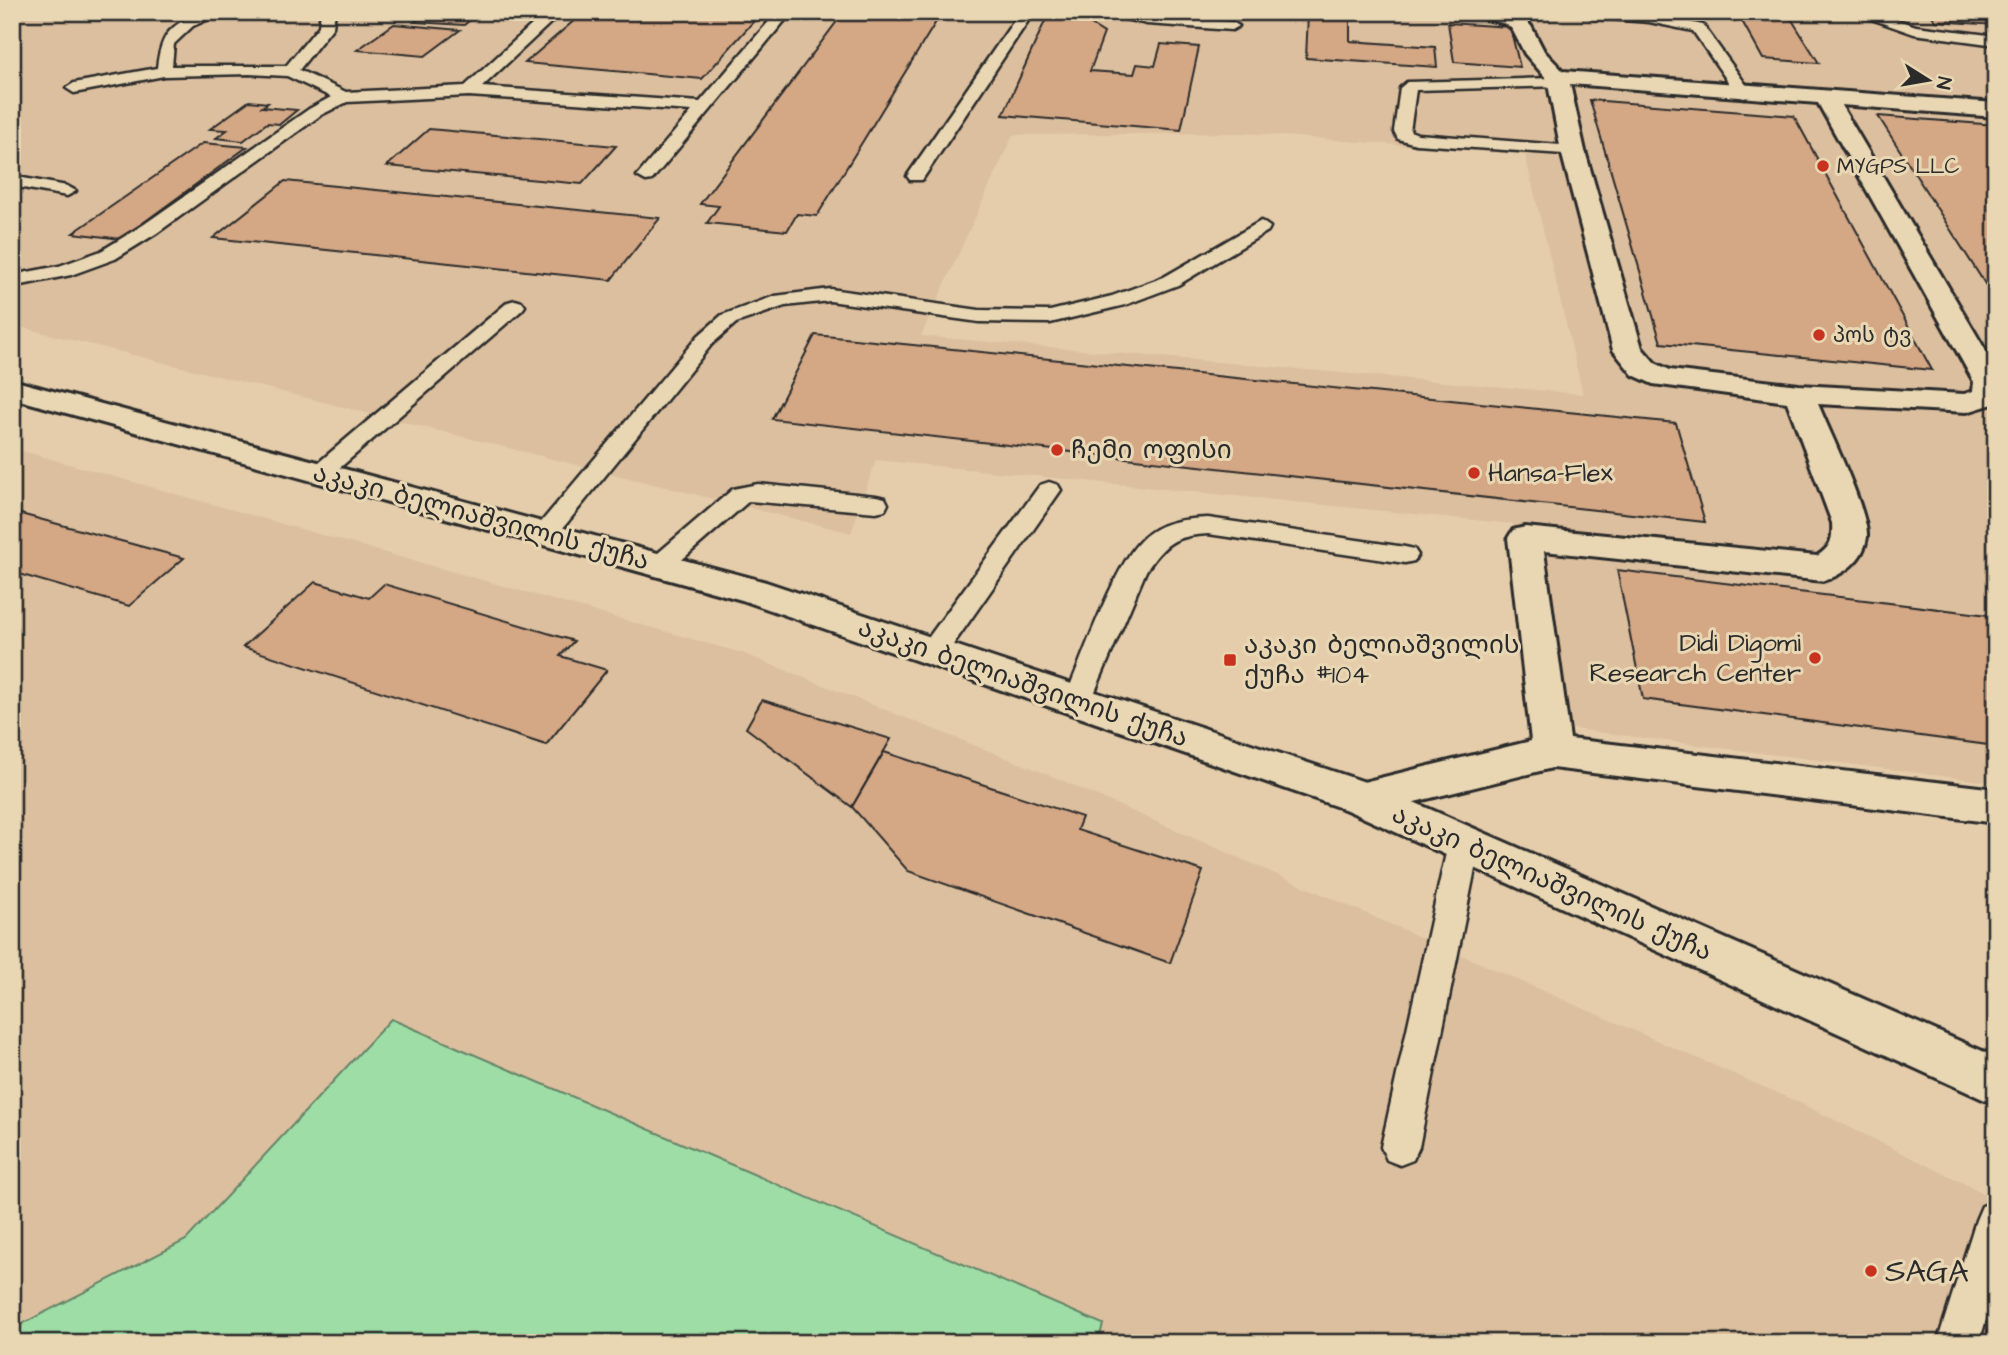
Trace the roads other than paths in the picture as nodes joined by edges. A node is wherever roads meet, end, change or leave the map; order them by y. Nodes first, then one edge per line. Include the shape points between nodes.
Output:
1 (217, 12) edge
2 (328, 12) edge
3 (555, 12) edge
4 (785, 12) edge
5 (1027, 12) edge
6 (1112, 12) edge
7 (1482, 12) edge
8 (1858, 12) edge
9 (1595, 14) dead end
10 (1232, 26) dead end
11 (1996, 41) edge
12 (164, 71) junction
13 (290, 71) junction
14 (1558, 80) junction
15 (74, 88) dead end
16 (469, 91) junction
17 (1744, 93) junction
18 (344, 97) junction
19 (1826, 98) junction
20 (704, 107) junction
21 (1996, 110) edge
22 (1573, 151) junction
23 (646, 176) dead end
24 (916, 176) dead end
25 (12, 181) edge
26 (67, 191) dead end
27 (1261, 227) dead end
28 (12, 281) edge
29 (515, 306) dead end
30 (12, 389) edge
31 (1799, 394) junction
32 (320, 473) junction
33 (1049, 490) dead end
34 (876, 504) dead end
35 (545, 533) junction
36 (1405, 555) dead end
37 (660, 565) junction
38 (933, 652) junction
39 (1078, 701) junction
40 (1552, 752) junction
41 (1362, 798) junction
42 (1996, 806) edge
43 (1464, 844) junction
44 (1996, 1081) edge
45 (1401, 1147) dead end
46 (1996, 1220) edge
47 (1984, 1301) edge
48 (1958, 1343) edge

1 - 12 lane via 188,23 167,43
2 - 13 lane via 326,27
3 - 16 lane
4 - 20 lane
5 - 24 lane
6 - 10 lane via 1147,20
7 - 14 street via 1521,26 1535,54
8 - 11 lane via 1914,30
9 - 17 lane via 1649,18 1698,29
12 - 13 lane
12 - 15 lane
13 - 18 lane
14 - 17 street
14 - 22 street
14 - 22 lane via 1413,85 1408,88 1402,131 1416,139
16 - 18 lane
16 - 20 lane
17 - 19 street
18 - 28 lane via 315,112 108,255 64,271
19 - 21 street
19 - 31 street via 1989,382 1987,396 1968,404
20 - 23 lane
22 - 31 street via 1634,360 1664,378
25 - 26 lane
27 - 35 lane via 1171,281 1050,317 979,316 830,295 782,300 729,319 705,340
29 - 32 lane
30 - 32 street, აკაკი ბელიაშვილის ქუჩა
31 - 40 street via 1849,523 1851,541 1841,556 1823,569 1525,537
32 - 35 street, აკაკი ბელიაშვილის ქუჩა
33 - 38 lane
34 - 37 lane via 742,494
35 - 37 street, აკაკი ბელიაშვილის ქუჩა
36 - 39 lane via 1208,526 1178,528 1151,545 1134,569
37 - 38 street, აკაკი ბელიაშვილის ქუჩა
38 - 39 street, აკაკი ბელიაშვილის ქუჩა
39 - 41 street, აკაკი ბელიაშვილის ქუჩა
40 - 41 street
40 - 42 street
41 - 43 street, აკაკი ბელიაშვილის ქუჩა
43 - 44 street, აკაკი ბელიაშვილის ქუჩა
43 - 45 lane
46 - 47 lane
47 - 48 lane

